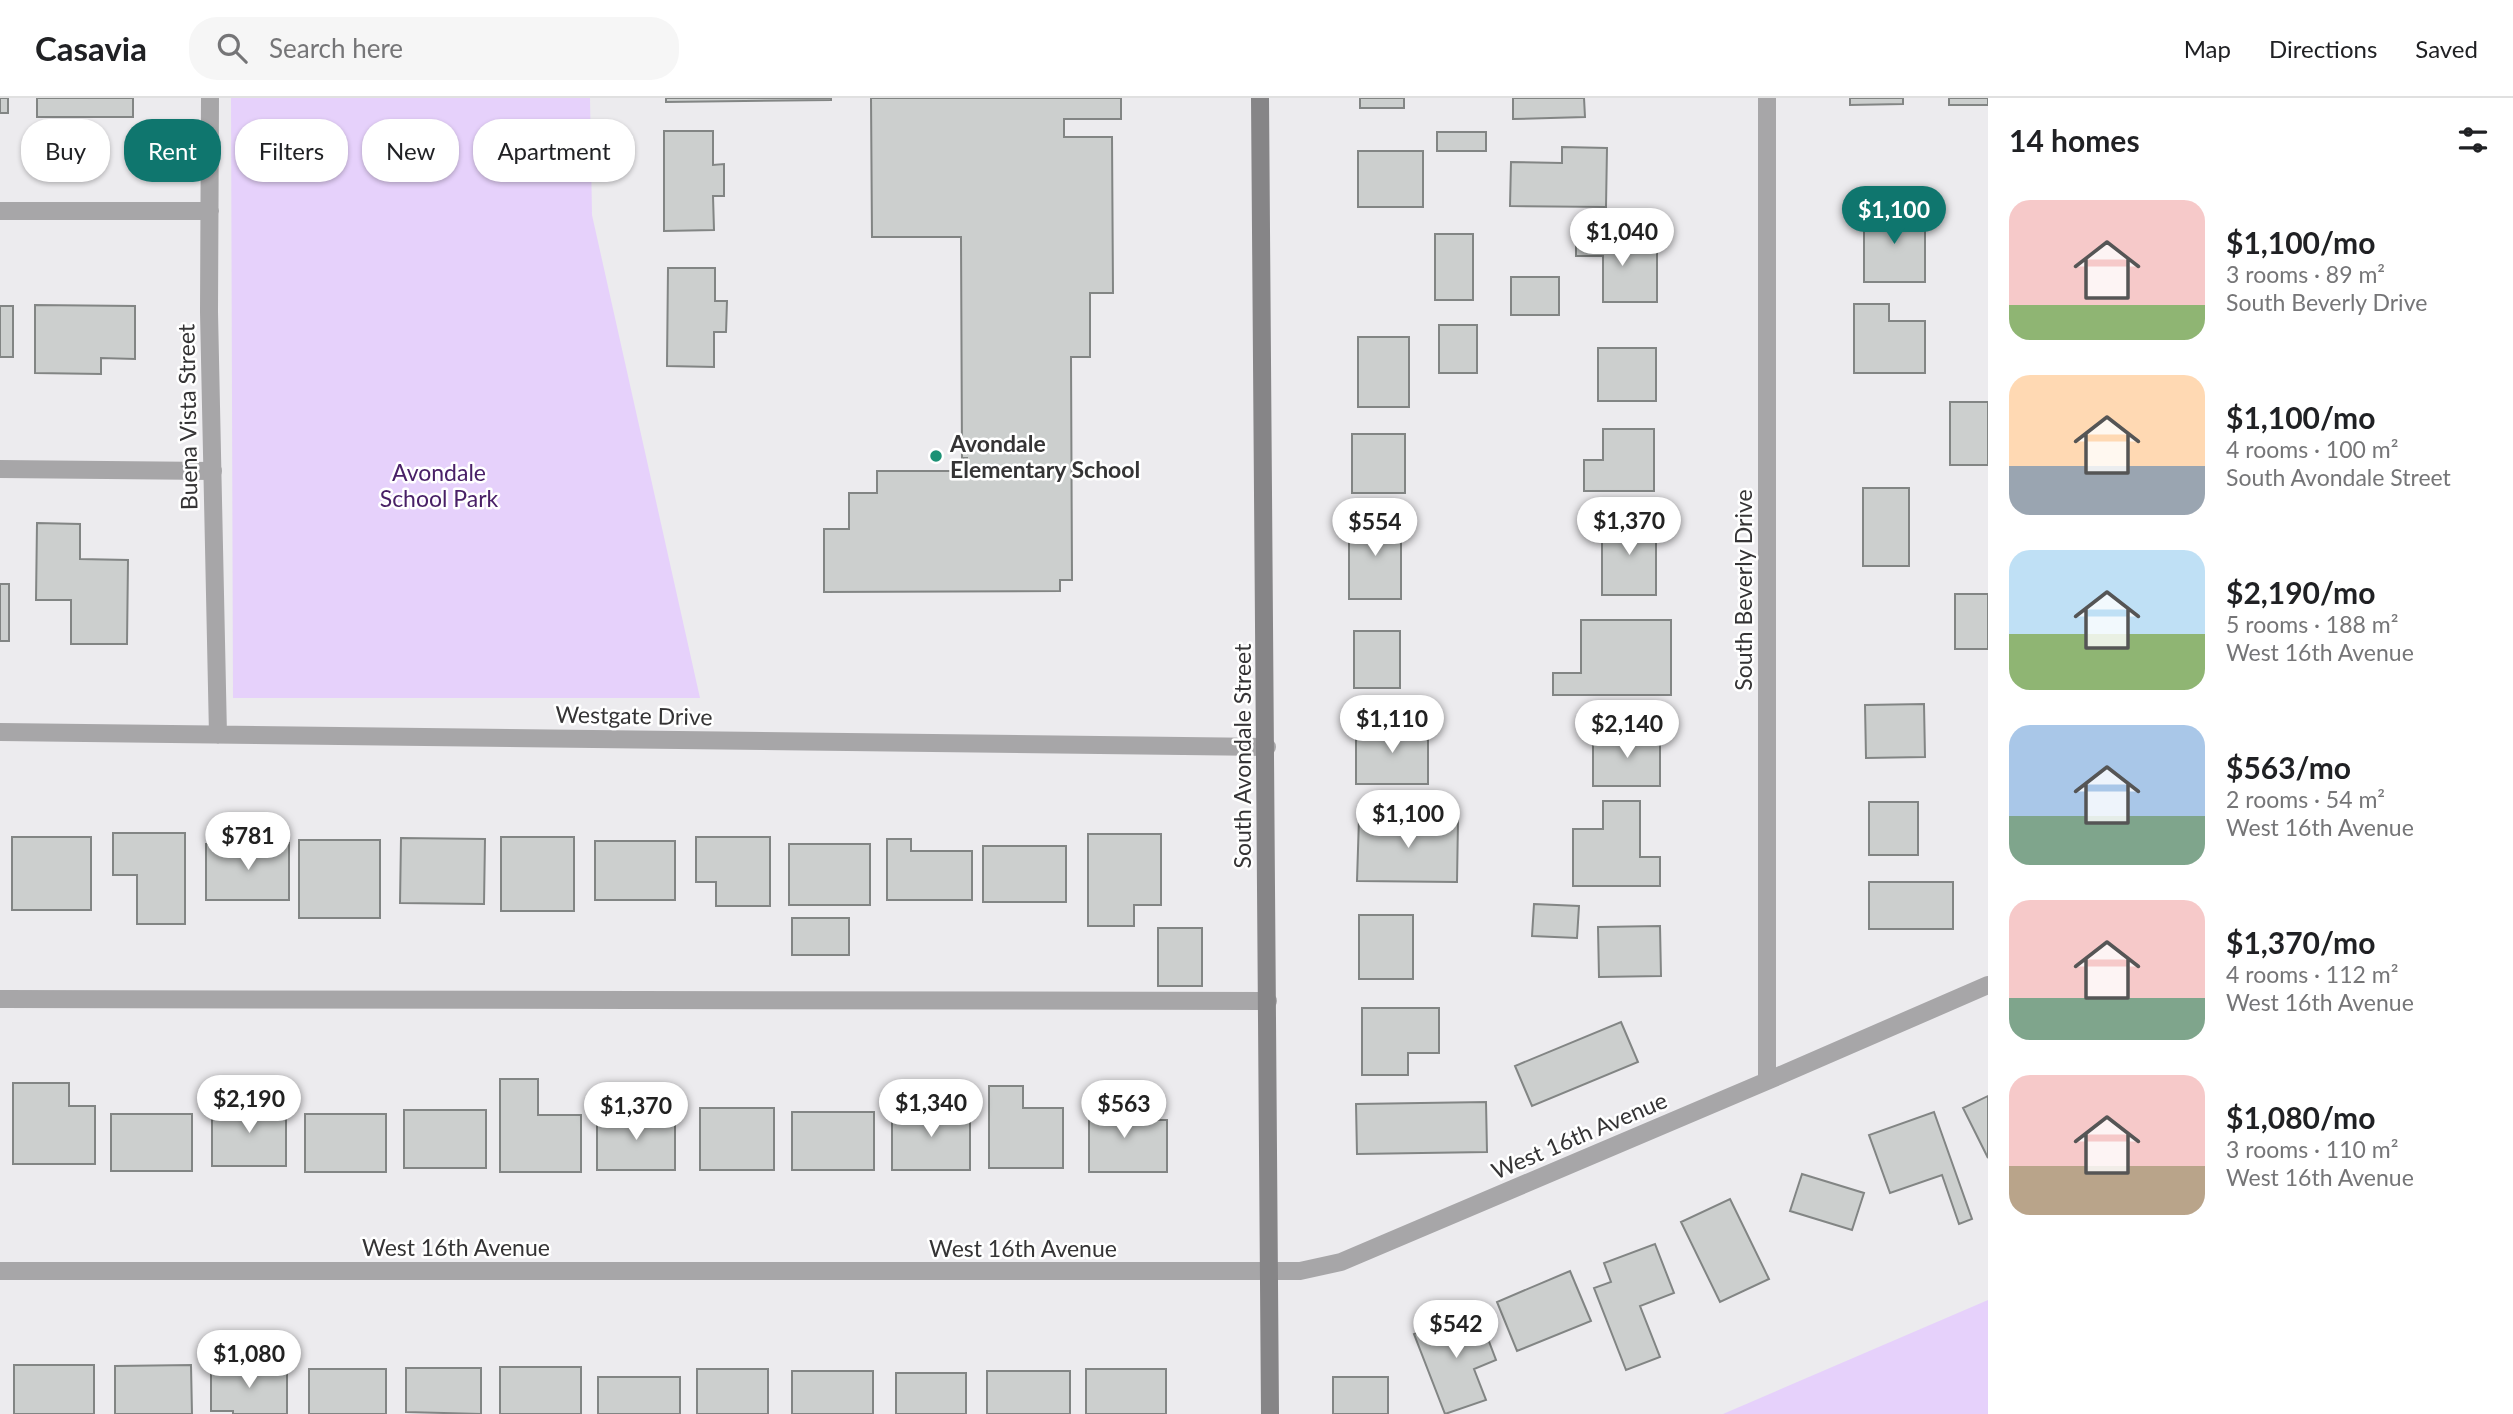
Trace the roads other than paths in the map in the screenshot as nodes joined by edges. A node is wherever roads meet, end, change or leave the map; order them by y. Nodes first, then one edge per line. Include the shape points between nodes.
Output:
1 (210, 98) edge
2 (1261, 98) edge
3 (1767, 98) edge
4 (0, 211) edge
5 (210, 211) junction
6 (0, 469) edge
7 (213, 471) junction
8 (0, 732) edge
9 (218, 735) junction
10 (1267, 747) junction
11 (1988, 985) edge
12 (0, 999) edge
13 (1268, 1001) junction
14 (1768, 1081) junction
15 (0, 1271) edge
16 (1270, 1272) junction
17 (1270, 1414) edge

1 - 5 street, Buena Vista Street
2 - 10 main road, South Avondale Street
3 - 14 street, South Beverly Drive
4 - 5 street
5 - 7 street, Buena Vista Street
6 - 7 street
7 - 9 street, Buena Vista Street
8 - 9 street, Westgate Drive
9 - 10 street, Westgate Drive
10 - 13 main road, South Avondale Street
11 - 14 street, West 16th Avenue
12 - 13 street
13 - 16 main road, South Avondale Street
14 - 16 street, West 16th Avenue via 1341,1262
15 - 16 street, West 16th Avenue
16 - 17 main road, South Avondale Street

